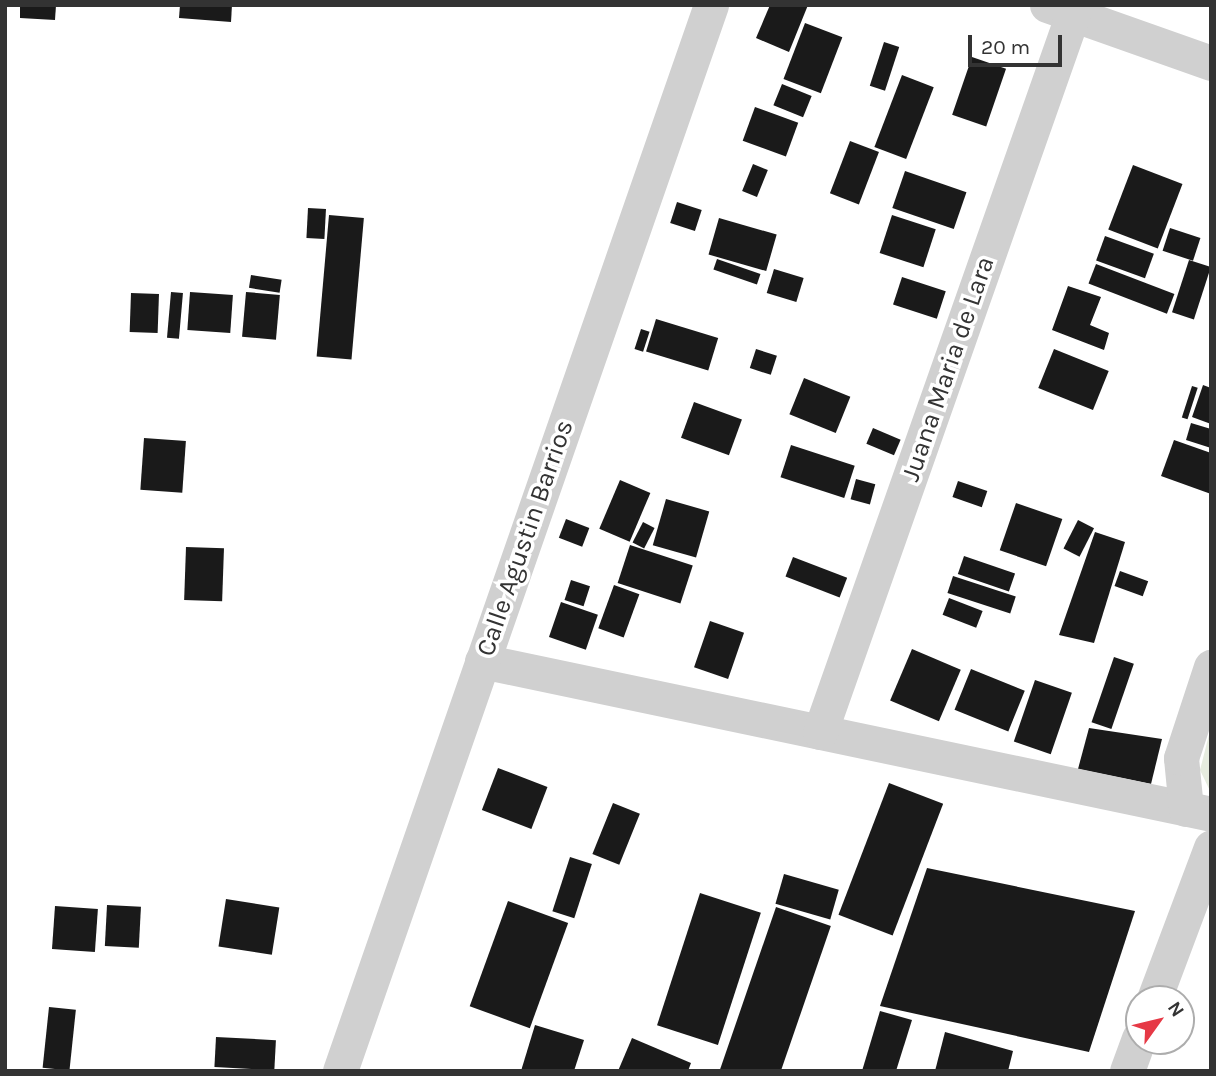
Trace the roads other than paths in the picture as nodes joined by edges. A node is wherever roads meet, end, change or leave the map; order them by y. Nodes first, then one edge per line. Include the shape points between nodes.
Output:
1 (710, 5) edge
2 (1065, 8) edge
3 (1211, 63) edge
4 (482, 661) junction
5 (1211, 667) edge
6 (820, 732) junction
7 (1198, 811) edge
8 (1211, 847) edge
9 (1159, 985) edge
10 (340, 1071) edge

1 - 4 street, Calle Agustin Barrios
2 - 3 street
2 - 6 street, Juana Maria de Lara
4 - 6 street
4 - 10 street, Calle Agustin Barrios
5 - 7 street via 1181,758
6 - 7 street
8 - 9 street

